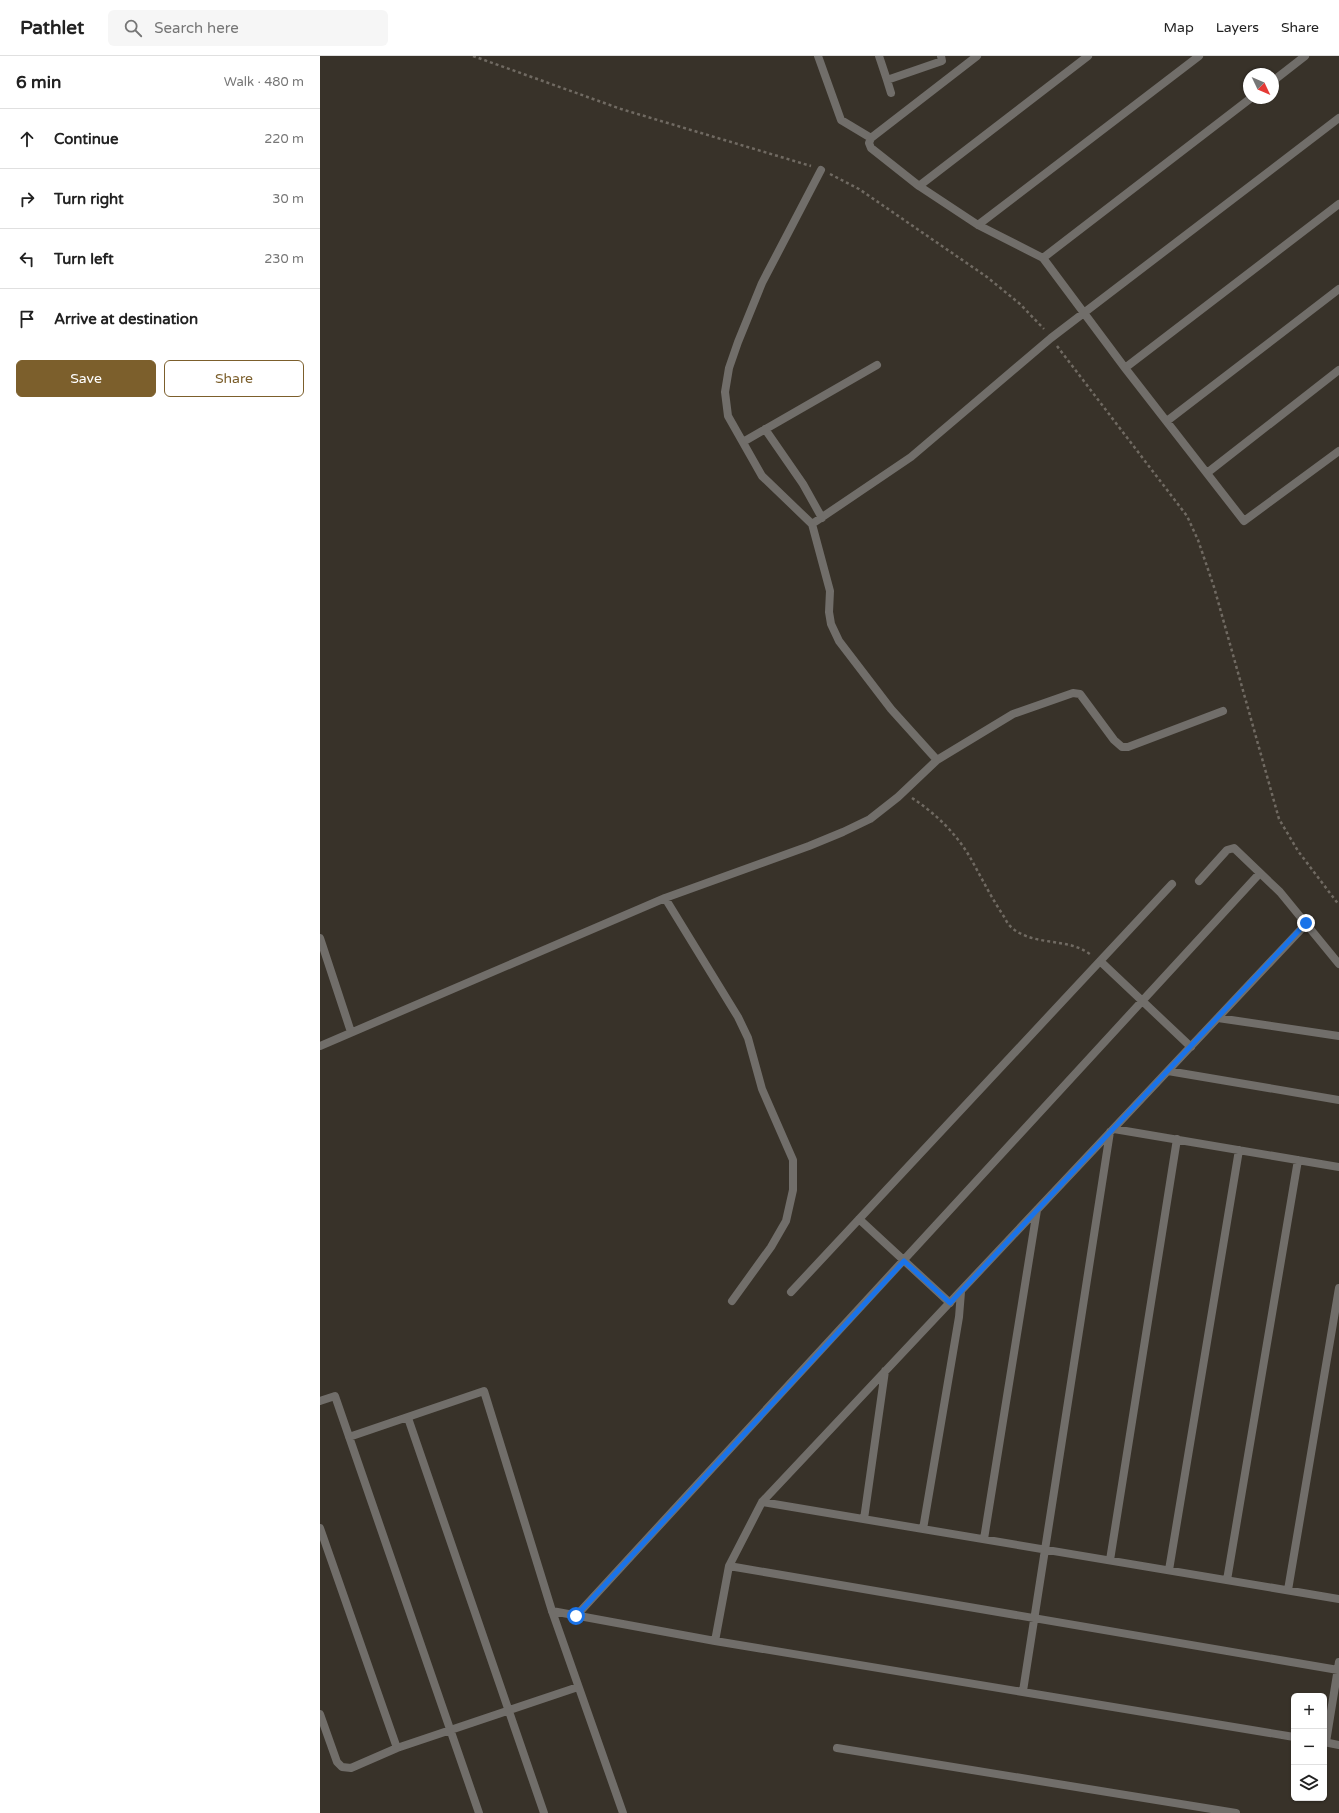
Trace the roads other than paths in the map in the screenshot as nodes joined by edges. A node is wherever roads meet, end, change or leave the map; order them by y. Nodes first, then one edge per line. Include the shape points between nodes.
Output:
1 (818, 56) edge
2 (879, 56) edge
3 (941, 56) edge
4 (977, 56) edge
5 (1088, 56) edge
6 (1198, 56) edge
7 (1305, 56) edge
8 (1279, 76) edge
9 (886, 80) junction
10 (891, 93) dead end
11 (1243, 104) edge
12 (1339, 118) edge
13 (871, 138) junction
14 (821, 170) dead end
15 (919, 186) junction
16 (1339, 204) edge
17 (978, 225) junction
18 (1043, 258) junction
19 (1339, 289) edge
20 (1085, 314) junction
21 (877, 365) dead end
22 (1125, 368) junction
23 (1339, 370) edge
24 (1166, 421) junction
25 (765, 429) junction
26 (743, 442) junction
27 (1339, 451) edge
28 (1207, 473) junction
29 (822, 518) junction
30 (812, 524) junction
31 (1222, 711) dead end
32 (936, 760) junction
33 (1260, 873) junction
34 (1199, 881) dead end
35 (1172, 884) dead end
36 (665, 898) junction
37 (1306, 923) junction
38 (320, 938) edge
39 (1100, 961) junction
40 (1339, 964) edge
41 (1142, 1001) junction
42 (1218, 1018) junction
43 (351, 1032) junction
44 (1339, 1036) edge
45 (320, 1046) edge
46 (1191, 1047) junction
47 (1168, 1071) junction
48 (1339, 1100) edge
49 (1112, 1130) junction
50 (1177, 1140) junction
51 (1239, 1150) junction
52 (1298, 1160) junction
53 (1339, 1167) edge
54 (1037, 1210) junction
55 (859, 1219) junction
56 (904, 1261) junction
57 (1339, 1288) edge
58 (791, 1292) dead end
59 (961, 1292) junction
60 (732, 1301) dead end
61 (950, 1303) junction
62 (885, 1371) junction
63 (320, 1401) edge
64 (408, 1418) junction
65 (349, 1437) junction
66 (762, 1502) junction
67 (864, 1519) junction
68 (320, 1528) edge
69 (923, 1529) junction
70 (984, 1539) junction
71 (1045, 1549) junction
72 (1110, 1560) junction
73 (729, 1566) junction
74 (1169, 1570) junction
75 (1227, 1580) junction
76 (1288, 1590) junction
77 (1339, 1599) edge
78 (552, 1611) junction
79 (576, 1616) junction
80 (1034, 1619) junction
81 (715, 1641) junction
82 (1338, 1666) edge
83 (578, 1687) junction
84 (1023, 1691) junction
85 (508, 1709) junction
86 (320, 1714) edge
87 (450, 1730) junction
88 (1327, 1730) edge
89 (1291, 1736) edge
90 (1327, 1742) edge
91 (1339, 1744) edge
92 (397, 1748) junction
93 (837, 1748) dead end
94 (479, 1813) edge
95 (544, 1813) edge
96 (623, 1813) edge
97 (1236, 1813) edge

1 - 13 street via 841,120
2 - 9 street
3 - 9 street via 942,61
4 - 13 street
5 - 15 street
6 - 17 street
7 - 8 street
9 - 10 street
11 - 18 street
12 - 20 street
13 - 15 street via 870,148
14 - 26 street via 762,283 729,368 725,392 728,416
15 - 17 street
16 - 22 street
17 - 18 street
18 - 20 street
19 - 24 street
20 - 22 street
20 - 29 street via 1051,338 911,457
21 - 25 street
22 - 24 street
23 - 28 street
24 - 28 street
25 - 26 street
25 - 29 street
26 - 30 street via 762,476
27 - 28 street via 1244,521
29 - 30 street
30 - 32 street via 830,591 831,624 839,641 891,709
31 - 32 street via 1128,747 1122,747 1114,740 1083,696 1073,693 1013,714
32 - 36 street via 870,819 810,846
33 - 34 street via 1234,848 1230,848
33 - 37 street
33 - 41 street
35 - 39 street
36 - 43 street
36 - 60 street via 738,1017 748,1038 762,1090 793,1160 793,1190 786,1221 772,1247
37 - 40 street
37 - 42 street
38 - 43 street
39 - 41 street
39 - 55 street
41 - 46 street
41 - 56 street
42 - 44 street
42 - 46 street
43 - 45 street
46 - 47 street
47 - 48 street
47 - 49 street
49 - 50 street
49 - 54 street
49 - 71 street
50 - 51 street
50 - 72 street
51 - 52 street
51 - 74 street
52 - 53 street
52 - 75 street
54 - 59 street
54 - 70 street
55 - 56 street
55 - 58 street
56 - 61 street
56 - 79 street
57 - 76 street
59 - 61 street
59 - 69 street
61 - 62 street
62 - 66 street
62 - 67 street
63 - 65 street via 335,1396
64 - 65 street
64 - 78 street via 484,1390
64 - 85 street
65 - 87 street
66 - 67 street
66 - 73 street
67 - 69 street
68 - 92 street
69 - 70 street
70 - 71 street
71 - 72 street
71 - 80 street
72 - 74 street
73 - 80 street
73 - 81 street
74 - 75 street
75 - 76 street
76 - 77 street
78 - 79 street
78 - 83 street
79 - 81 street
80 - 82 street
80 - 84 street
81 - 84 street
82 - 88 street
83 - 85 street
83 - 96 street
84 - 89 street
85 - 87 street
85 - 95 street
86 - 92 street via 337,1762 342,1767 350,1768
87 - 92 street
87 - 94 street
90 - 91 street
93 - 97 street

